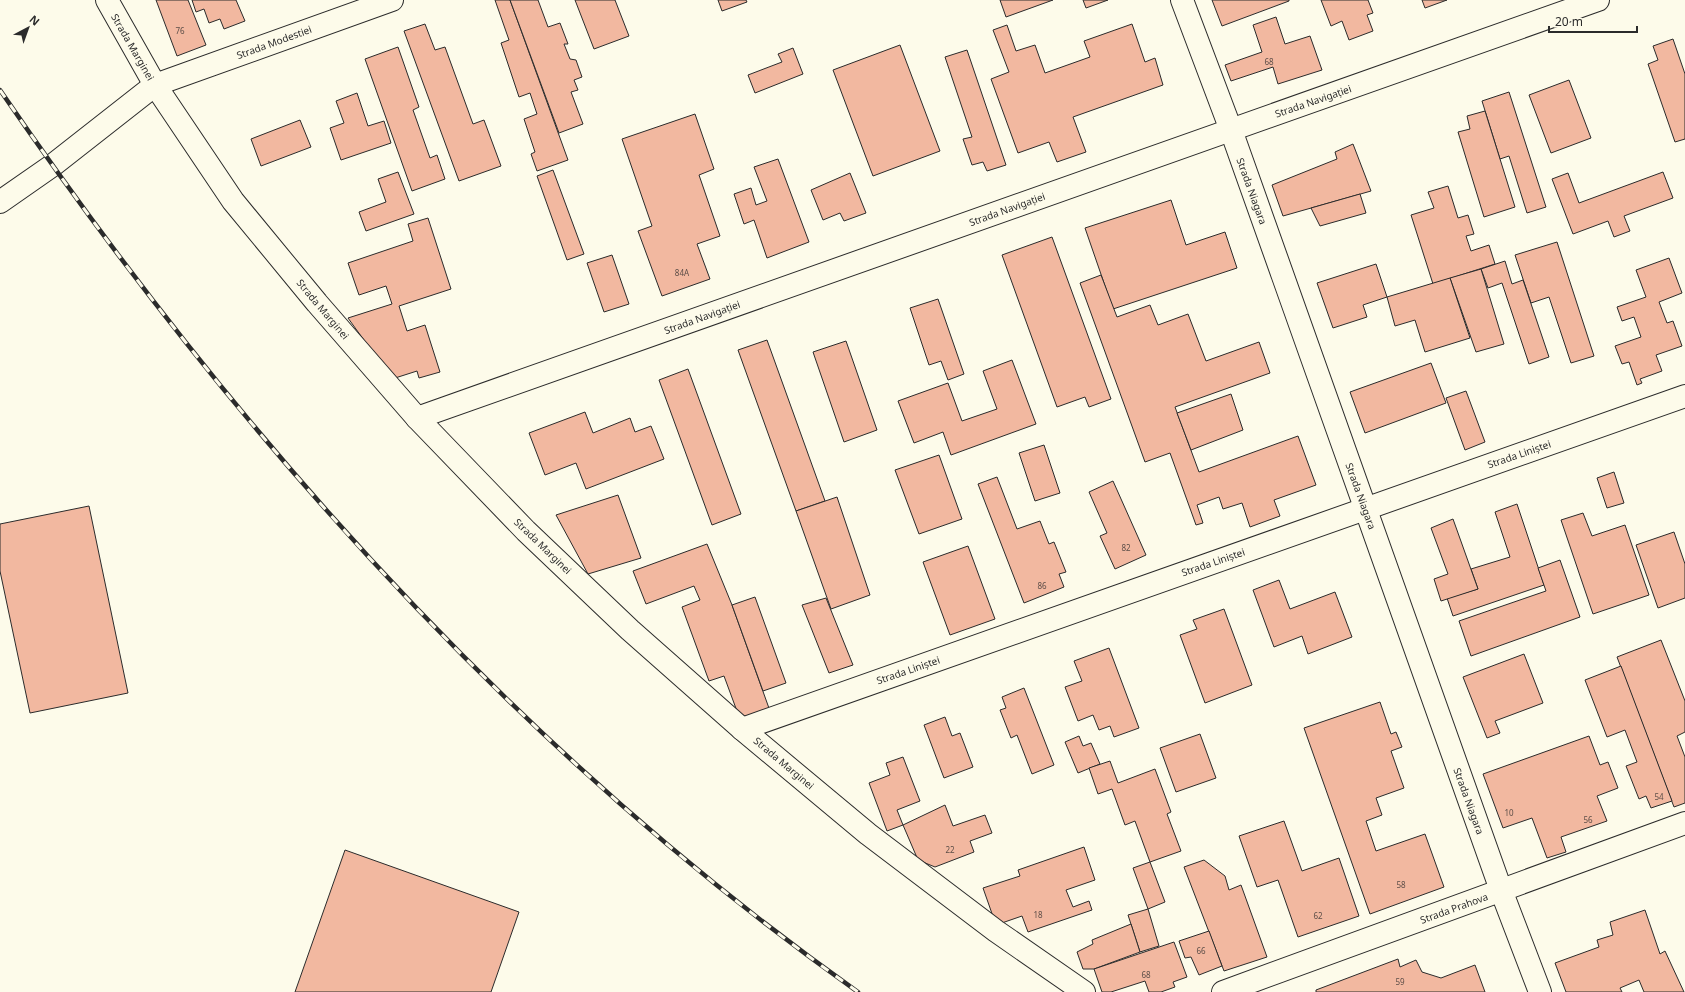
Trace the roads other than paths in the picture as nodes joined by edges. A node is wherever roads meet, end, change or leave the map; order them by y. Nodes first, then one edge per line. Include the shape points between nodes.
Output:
1 (107, 0) edge
2 (392, 0) edge
3 (1182, 0) edge
4 (1598, 0) edge
5 (155, 85) junction
6 (1230, 130) junction
7 (0, 202) edge
8 (1685, 396) edge
9 (417, 418) junction
10 (1365, 509) junction
11 (742, 728) junction
12 (1685, 823) edge
13 (1501, 890) junction
14 (1084, 992) edge
15 (1223, 992) edge
16 (1540, 992) edge

1 - 5 street, Strada Marginei
2 - 5 street, Strada Modestiei
3 - 6 street, Strada Niagara
4 - 6 street, Strada Navigației
5 - 7 street, Strada Modestiei via 53,165
5 - 9 street, Strada Marginei via 233,201
6 - 9 street, Strada Navigației
6 - 10 street, Strada Niagara
8 - 10 street, Strada Liniștei
9 - 11 street, Strada Marginei via 526,531 630,630
10 - 11 street, Strada Liniștei
10 - 13 street, Strada Niagara
11 - 14 street, Strada Marginei via 874,839 996,931
12 - 13 street, Strada Prahova
13 - 15 street, Strada Prahova
13 - 16 street, Strada Niagara

